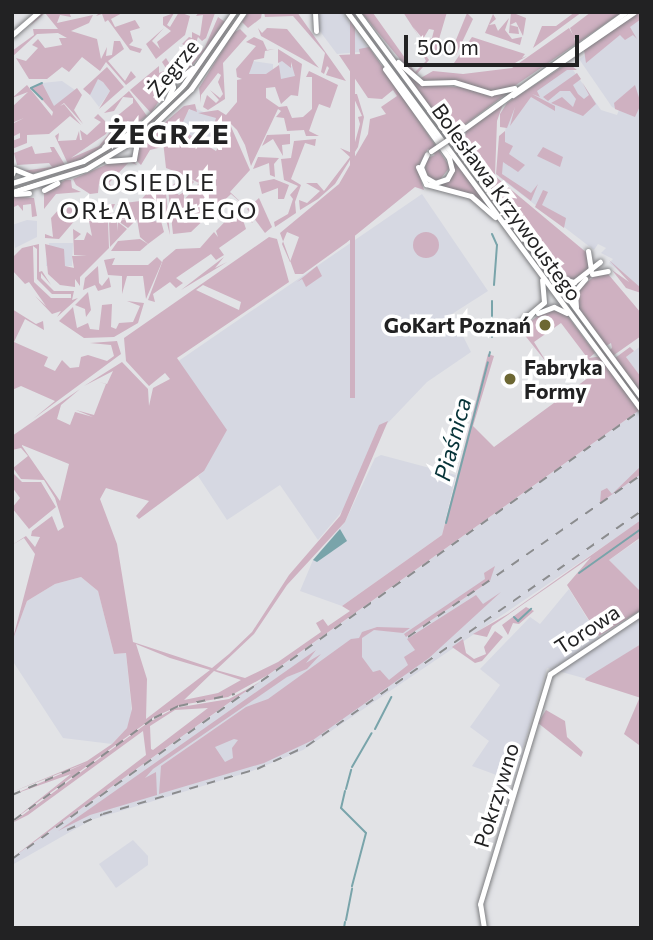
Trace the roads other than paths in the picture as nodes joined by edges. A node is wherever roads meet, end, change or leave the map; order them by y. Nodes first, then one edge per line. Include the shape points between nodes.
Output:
1 (38, 12) edge
2 (234, 12) edge
3 (244, 12) edge
4 (315, 12) edge
5 (626, 12) edge
6 (634, 12) edge
7 (347, 13) edge
8 (358, 13) edge
9 (316, 31) dead end
10 (12, 35) edge
11 (382, 46) junction
12 (380, 56) junction
13 (199, 64) junction
14 (203, 73) junction
15 (523, 83) junction
16 (198, 84) dead end
17 (184, 104) dead end
18 (161, 108) junction
19 (484, 114) junction
20 (166, 116) junction
21 (145, 122) junction
22 (139, 138) junction
23 (429, 153) junction
24 (96, 155) junction
25 (97, 164) junction
26 (12, 174) edge
27 (70, 176) junction
28 (38, 177) junction
29 (12, 183) edge
30 (44, 190) dead end
31 (12, 193) edge
32 (29, 193) dead end
33 (505, 226) junction
34 (588, 251) dead end
35 (601, 264) dead end
36 (548, 271) junction
37 (608, 271) dead end
38 (592, 272) junction
39 (540, 274) junction
40 (579, 313) junction
41 (572, 317) junction
42 (641, 397) edge
43 (641, 410) edge
44 (641, 613) edge
45 (551, 672) joint
46 (484, 928) edge

1 - 10 main road
2 - 13 main road, Żegrze
3 - 14 main road, Żegrze
4 - 9 main road
5 - 15 main road
6 - 19 main road
7 - 12 main road, Bolesława Krzywoustego
8 - 11 main road, Bolesława Krzywoustego
11 - 15 main road via 420,83 452,82 495,93
11 - 36 main road, Bolesława Krzywoustego
12 - 23 main road via 393,82 451,162 447,180 435,183 425,177 421,167
12 - 33 main road, Bolesława Krzywoustego
13 - 18 main road, Żegrze
13 - 18 main road via 182,78 171,78 173,88
14 - 16 main road
14 - 20 main road, Żegrze
15 - 19 main road
17 - 20 main road
18 - 21 main road, Żegrze
19 - 23 main road, bridge
20 - 22 main road, Żegrze
21 - 24 main road, Żegrze
21 - 24 main road via 125,131 114,128 113,138
22 - 25 main road, Żegrze
22 - 25 main road via 134,159
23 - 33 main road via 418,167 424,183 475,198
24 - 28 main road, Żegrze
25 - 27 main road, Żegrze
26 - 28 main road via 14,169 20,176
27 - 30 main road
27 - 31 main road, Żegrze
28 - 29 main road, Żegrze
31 - 32 main road
33 - 39 main road, Bolesława Krzywoustego
34 - 38 main road
35 - 38 main road
36 - 38 main road via 568,283
36 - 40 main road, Bolesława Krzywoustego
37 - 38 main road
38 - 40 main road via 575,291
39 - 41 main road, Bolesława Krzywoustego
39 - 41 main road via 545,299 517,326 550,307
40 - 42 main road, Bolesława Krzywoustego
41 - 43 main road, Bolesława Krzywoustego
44 - 45 main road, Torowa
45 - 46 main road, Pokrzywno via 480,904

